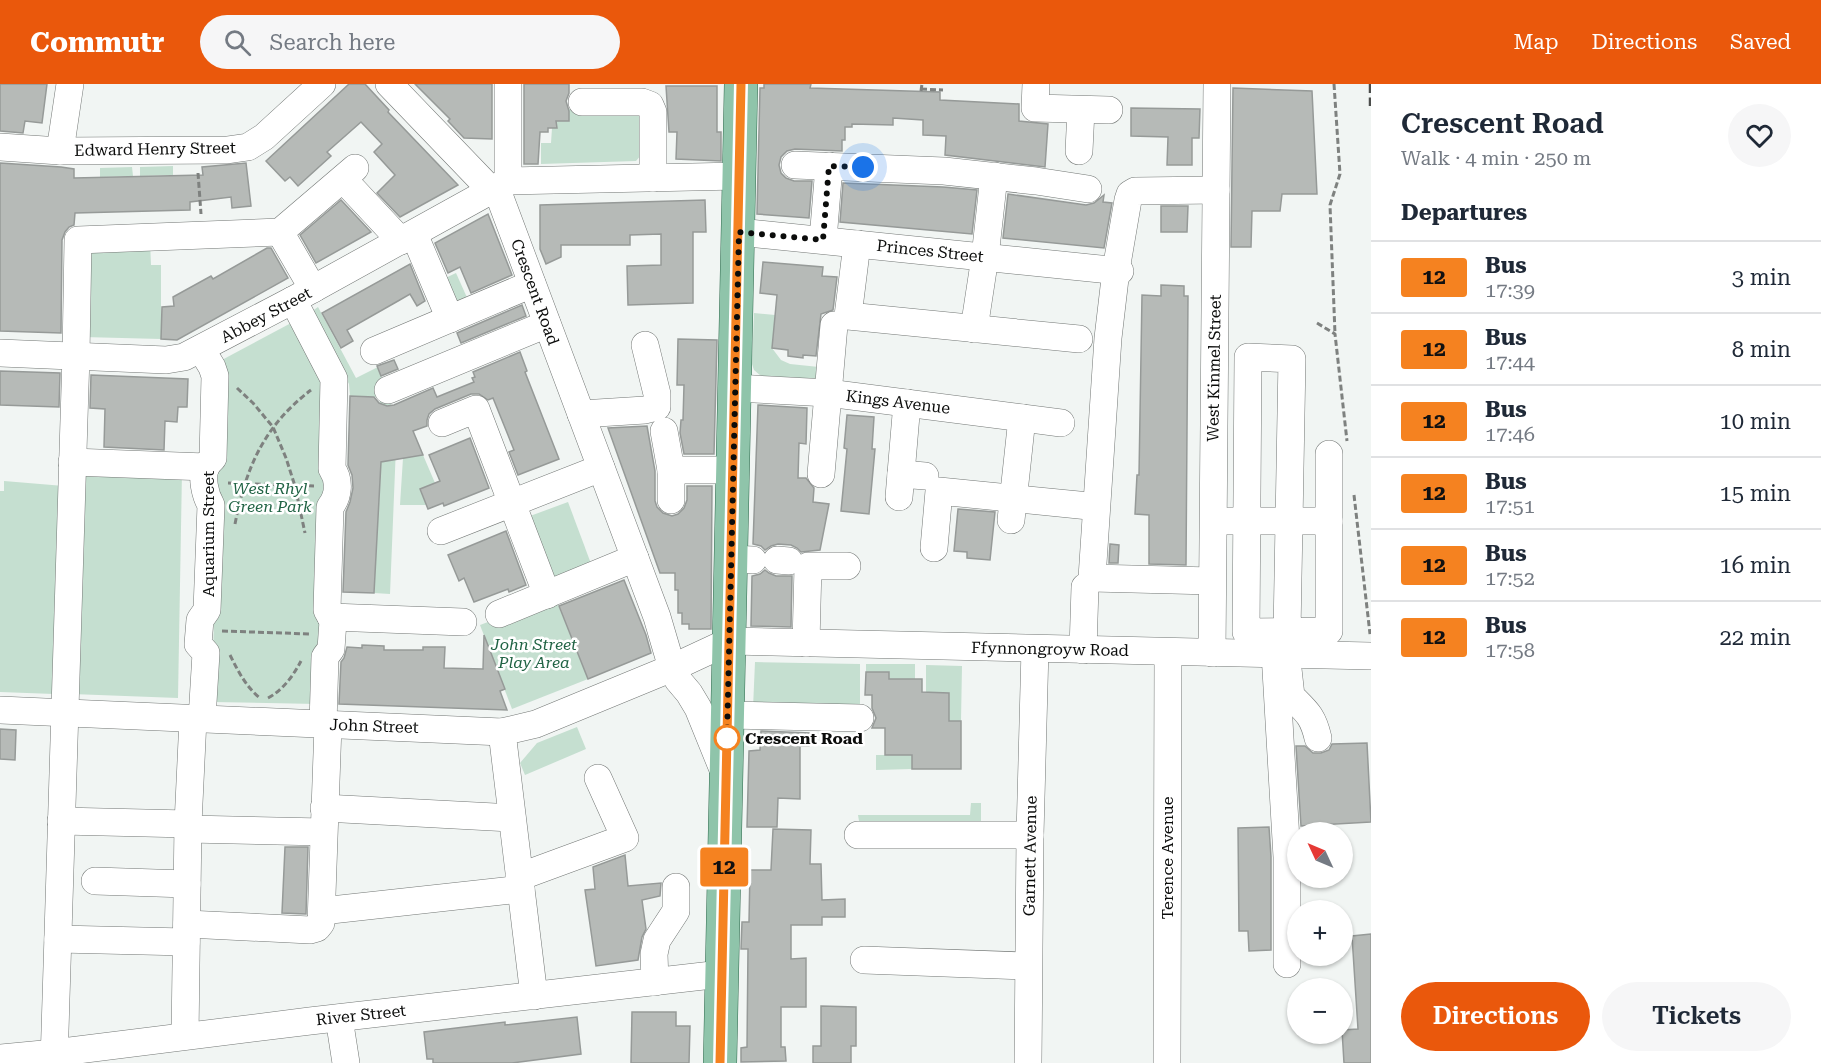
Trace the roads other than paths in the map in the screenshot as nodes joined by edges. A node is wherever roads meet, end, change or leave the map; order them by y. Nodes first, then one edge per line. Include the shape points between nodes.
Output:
1 (70, 84) edge
2 (389, 84) edge
3 (508, 84) edge
4 (741, 84) edge
5 (1036, 84) edge
6 (1217, 84) edge
7 (307, 89) edge
8 (582, 102) dead end
9 (1081, 110) junction
10 (1109, 110) dead end
11 (0, 147) edge
12 (60, 151) junction
13 (1079, 152) dead end
14 (795, 165) dead end
15 (829, 166) junction
16 (738, 176) junction
17 (994, 176) junction
18 (653, 178) junction
19 (498, 186) junction
20 (1088, 189) dead end
21 (1216, 190) junction
22 (280, 232) junction
23 (739, 232) junction
24 (408, 238) junction
25 (823, 240) junction
26 (857, 244) junction
27 (985, 257) junction
28 (1118, 270) junction
29 (532, 284) junction
30 (303, 295) junction
31 (450, 319) junction
32 (547, 324) junction
33 (834, 325) dead end
34 (975, 329) junction
35 (1078, 339) dead end
36 (645, 345) dead end
37 (201, 349) junction
38 (374, 351) dead end
39 (0, 353) edge
40 (76, 355) junction
41 (735, 388) junction
42 (388, 390) dead end
43 (828, 393) junction
44 (907, 403) junction
45 (580, 414) junction
46 (1022, 418) junction
47 (442, 423) dead end
48 (1061, 423) dead end
49 (664, 431) dead end
50 (1329, 454) dead end
51 (72, 462) junction
52 (601, 468) junction
53 (671, 470) junction
54 (733, 470) junction
55 (821, 474) dead end
56 (205, 475) junction
57 (908, 482) dead end
58 (671, 500) dead end
59 (511, 503) junction
60 (1089, 506) dead end
61 (1012, 509) junction
62 (1213, 521) junction
63 (1247, 521) junction
64 (1289, 521) junction
65 (1329, 521) junction
66 (441, 531) dead end
67 (934, 548) dead end
68 (635, 558) junction
69 (847, 566) dead end
70 (1212, 581) junction
71 (1085, 587) dead end
72 (548, 596) junction
73 (414, 603) dead end
74 (499, 614) dead end
75 (322, 622) junction
76 (462, 622) dead end
77 (730, 641) junction
78 (806, 643) junction
79 (1283, 646) junction
80 (1035, 649) junction
81 (1083, 650) junction
82 (1168, 652) junction
83 (1212, 653) junction
84 (1371, 656) edge
85 (672, 668) junction
86 (0, 710) edge
87 (64, 713) junction
88 (728, 715) junction
89 (860, 718) dead end
90 (198, 719) junction
91 (325, 724) junction
92 (502, 732) junction
93 (1318, 738) dead end
94 (598, 778) dead end
95 (726, 778) junction
96 (512, 818) junction
97 (324, 820) junction
98 (61, 821) junction
99 (188, 827) junction
100 (858, 835) dead end
101 (1030, 835) junction
102 (95, 881) dead end
103 (520, 883) junction
104 (187, 884) junction
105 (676, 887) dead end
106 (1287, 900) edge
107 (322, 911) junction
108 (187, 933) junction
109 (58, 939) junction
110 (864, 960) dead end
111 (1028, 966) junction
112 (721, 974) junction
113 (655, 982) junction
114 (534, 996) junction
115 (339, 1018) junction
116 (186, 1036) junction
117 (0, 1058) edge
118 (54, 1058) edge
119 (346, 1063) edge
120 (720, 1063) edge
121 (1028, 1063) edge
122 (1167, 1063) edge

1 - 12 street
2 - 19 street, Crescent Road
3 - 19 street
4 - 16 main road
5 - 9 street via 1035,108
6 - 21 street, West Kinmel Street
7 - 12 street, Edward Henry Street via 264,137 248,147
8 - 18 street via 650,105
9 - 10 street
9 - 13 street
11 - 12 street, Edward Henry Street
14 - 15 street
15 - 17 street
15 - 25 street
16 - 18 street
16 - 23 main road
17 - 20 street
17 - 27 street
18 - 19 street
19 - 24 street, Abbey Street
19 - 29 street, Crescent Road
21 - 28 street via 1135,190 1130,194
21 - 62 street, West Kinmel Street
22 - 24 street via 349,173
22 - 30 street
22 - 40 street via 78,240
23 - 25 street, Princes Street
23 - 41 main road
24 - 30 street, Abbey Street
24 - 31 street
25 - 26 street, Princes Street
26 - 27 street, Princes Street
26 - 34 street via 848,316
27 - 28 street, Princes Street
27 - 34 street
28 - 70 street via 1108,338 1092,578
29 - 31 street
29 - 32 street, Crescent Road
30 - 37 street, Abbey Street
30 - 75 street via 334,379 332,469 337,486 336,500 330,507
31 - 38 street
32 - 42 street
32 - 45 street, Crescent Road
33 - 43 street
34 - 35 street
36 - 45 street via 657,407
37 - 40 street, Abbey Street via 166,360
37 - 56 street, Aquarium Street via 215,376 213,458
39 - 40 street, Abbey Street
40 - 51 street
41 - 43 street, Kings Avenue
41 - 54 main road
43 - 44 street, Kings Avenue
43 - 55 street
44 - 46 street, Kings Avenue
44 - 57 street
45 - 52 street, Crescent Road
46 - 48 street, Kings Avenue
46 - 61 street
47 - 59 street via 476,409
49 - 53 street
50 - 65 street
51 - 56 street
51 - 87 street
52 - 59 street
52 - 68 street, Crescent Road
53 - 54 street
53 - 58 street
54 - 77 main road via 762,560
56 - 90 street, Aquarium Street via 204,494 211,505 207,610 200,620 215,628 198,644 206,653
59 - 66 street
59 - 72 street
60 - 61 street
61 - 67 street via 939,491
62 - 63 street
62 - 70 street, West Kinmel Street
63 - 64 street
63 - 64 street via 1248,357 1292,359
63 - 79 street via 1246,632
64 - 65 street
64 - 79 street
65 - 79 street via 1329,632
68 - 72 street
68 - 85 street, Crescent Road
69 - 78 street via 808,566
70 - 83 street, West Kinmel Street
71 - 81 street
72 - 74 street
73 - 75 street
75 - 76 street
75 - 91 street via 331,649 325,657
77 - 78 street, Ffynnongroyw Road
77 - 85 street, John Street
77 - 88 main road
78 - 80 street, Ffynnongroyw Road
79 - 83 street, Ffynnongroyw Road
79 - 84 street, Ffynnongroyw Road
79 - 93 street via 1291,696 1309,714
79 - 106 street
80 - 81 street, Ffynnongroyw Road
80 - 101 street, Garnett Avenue
81 - 82 street, Ffynnongroyw Road
82 - 83 street, Ffynnongroyw Road
82 - 122 street, Terence Avenue
85 - 92 street, John Street via 536,724
85 - 95 street, Crescent Road via 698,708
86 - 87 street, John Street
87 - 90 street, John Street
87 - 98 street
88 - 89 street
88 - 95 main road
90 - 91 street, John Street
90 - 99 street
91 - 92 street, John Street
91 - 97 street
92 - 96 street
94 - 103 street via 625,838
95 - 112 main road
96 - 97 street
96 - 103 street
97 - 99 street
97 - 107 street
98 - 99 street
98 - 109 street
99 - 104 street
100 - 101 street
101 - 111 street, Garnett Avenue
102 - 104 street
103 - 107 street
103 - 114 street
104 - 108 street
105 - 113 street via 676,911 657,940
107 - 108 street via 321,923 310,930
108 - 109 street
108 - 116 street
109 - 118 street
110 - 111 street
111 - 121 street, Garnett Avenue
112 - 113 street, River Street
112 - 120 main road
113 - 114 street, River Street
114 - 115 street, River Street
115 - 116 street, River Street
115 - 119 street
116 - 118 street, River Street
117 - 118 street, River Street

